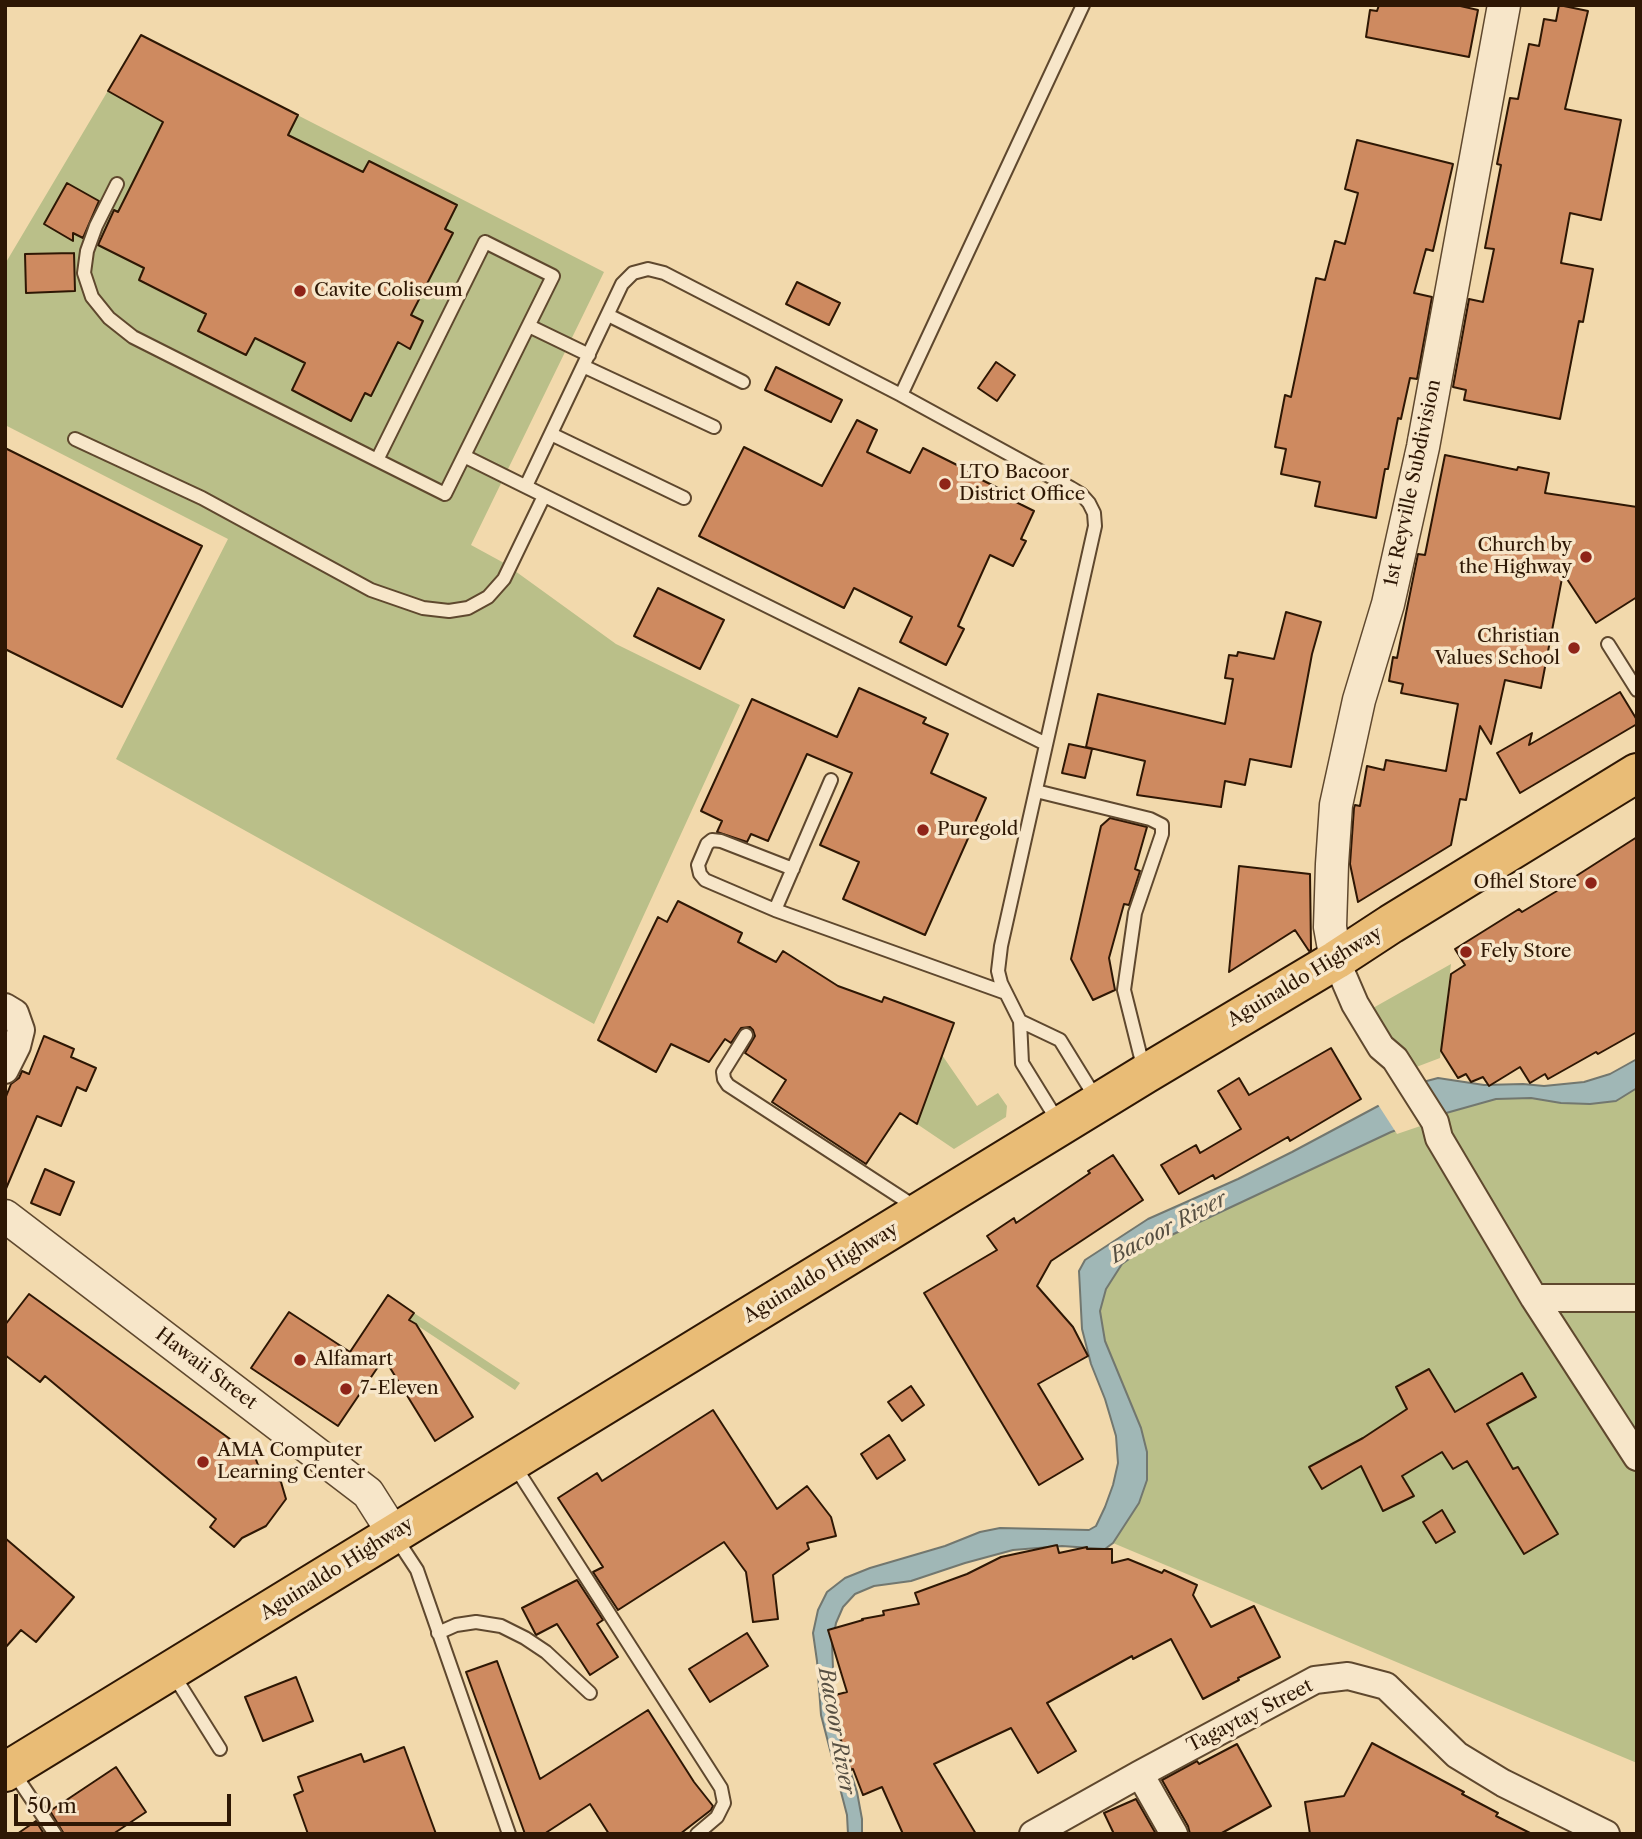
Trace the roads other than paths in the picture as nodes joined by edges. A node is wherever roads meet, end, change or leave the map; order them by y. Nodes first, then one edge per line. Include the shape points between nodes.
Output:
1 (1083, 5) edge
2 (1504, 5) edge
3 (117, 184) dead end
4 (608, 315) junction
5 (528, 326) junction
6 (586, 360) junction
7 (743, 382) dead end
8 (901, 395) junction
9 (714, 427) dead end
10 (551, 434) junction
11 (75, 439) dead end
12 (464, 456) junction
13 (377, 460) junction
14 (526, 486) junction
15 (544, 496) junction
16 (684, 498) dead end
17 (1608, 644) dead end
18 (1637, 690) edge
19 (1046, 744) junction
20 (1637, 773) edge
21 (831, 780) dead end
22 (1036, 791) junction
23 (793, 869) junction
24 (775, 910) junction
25 (1336, 960) junction
26 (1006, 993) junction
27 (5, 1007) edge
28 (1020, 1021) junction
29 (746, 1035) dead end
30 (5, 1070) edge
31 (1145, 1074) junction
32 (1099, 1103) junction
33 (1061, 1126) junction
34 (922, 1211) junction
35 (5, 1216) edge
36 (1534, 1298) junction
37 (1637, 1298) edge
38 (1637, 1458) edge
39 (512, 1462) junction
40 (394, 1534) junction
41 (438, 1633) junction
42 (171, 1671) junction
43 (590, 1693) dead end
44 (220, 1749) dead end
45 (8, 1770) edge
46 (1139, 1774) junction
47 (55, 1834) edge
48 (509, 1834) edge
49 (697, 1834) edge
50 (1033, 1834) edge
51 (1174, 1834) edge
52 (1606, 1834) edge

1 - 8 lane
2 - 25 street, 1st Reyville Subdivision via 1423,446 1336,805 1330,927
3 - 13 lane via 96,226 84,273 92,297 109,318 133,337
4 - 6 lane
4 - 7 lane
4 - 8 lane via 627,278 640,270 656,270
5 - 6 lane
5 - 12 lane
5 - 13 lane via 553,276 485,242
6 - 9 lane
6 - 10 lane
8 - 19 lane via 1081,494 1094,513 1095,526
10 - 14 lane
10 - 16 lane
11 - 15 lane via 202,498 371,590 436,610 468,608 488,597 504,579
12 - 13 lane via 445,494
12 - 14 lane
14 - 15 lane
15 - 19 lane
17 - 18 lane
19 - 22 lane
20 - 25 highway, Aguinaldo Highway
21 - 23 lane
22 - 26 lane via 999,958 998,971
22 - 31 lane via 1162,825 1135,913 1124,990
23 - 24 lane
23 - 24 lane via 721,841 707,844 698,865 705,880
24 - 26 lane
25 - 31 highway, Aguinaldo Highway
25 - 36 street via 1355,1004 1381,1047 1395,1059 1401,1083
26 - 28 lane
27 - 30 street via 15,1013 21,1030
28 - 32 lane via 1060,1040
28 - 33 lane via 1022,1063
29 - 34 lane via 723,1072 728,1085
31 - 32 highway, Aguinaldo Highway
32 - 33 highway, Aguinaldo Highway
33 - 34 highway, Aguinaldo Highway
34 - 39 highway, Aguinaldo Highway
35 - 40 street, Hawaii Street via 368,1493
36 - 37 street
36 - 38 street
39 - 40 highway, Aguinaldo Highway
39 - 49 lane via 721,1788 724,1803 717,1817
40 - 41 lane via 417,1570
40 - 42 highway, Aguinaldo Highway
41 - 43 lane via 476,1622 501,1626 546,1651
41 - 48 lane
42 - 44 lane
42 - 45 highway, Aguinaldo Highway
45 - 47 lane
46 - 50 street, Tagaytay Street
46 - 51 street
46 - 52 street, Tagaytay Street via 1315,1680 1348,1676 1386,1686 1457,1755

